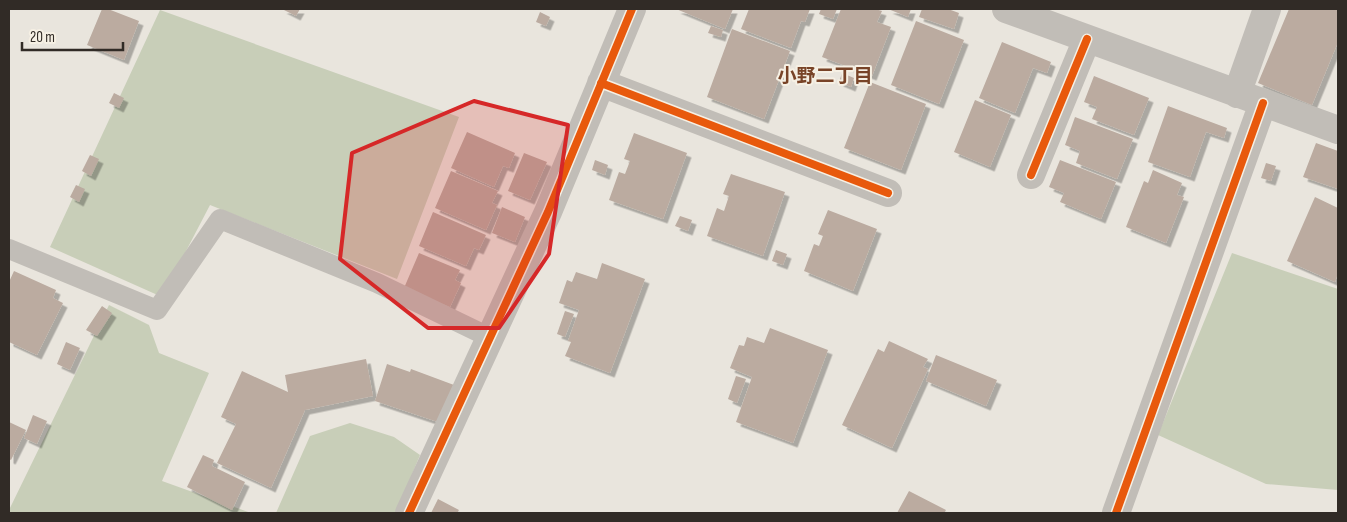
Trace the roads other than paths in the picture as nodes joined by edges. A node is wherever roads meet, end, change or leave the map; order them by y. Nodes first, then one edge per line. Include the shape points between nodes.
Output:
1 (632, 9) edge
2 (1006, 9) edge
3 (1267, 9) edge
4 (1087, 39) junction
5 (601, 84) junction
6 (1237, 94) junction
7 (1264, 103) junction
8 (1338, 130) edge
9 (1031, 175) dead end
10 (888, 193) dead end
11 (9, 249) edge
12 (491, 338) junction
13 (409, 513) edge
14 (1116, 513) edge

1 - 5 street
2 - 4 street
3 - 6 street
4 - 6 street
4 - 9 street
5 - 10 street
5 - 12 street
6 - 7 street
7 - 8 street
7 - 14 street
11 - 12 lane via 157,310 220,219 377,283
12 - 13 street

